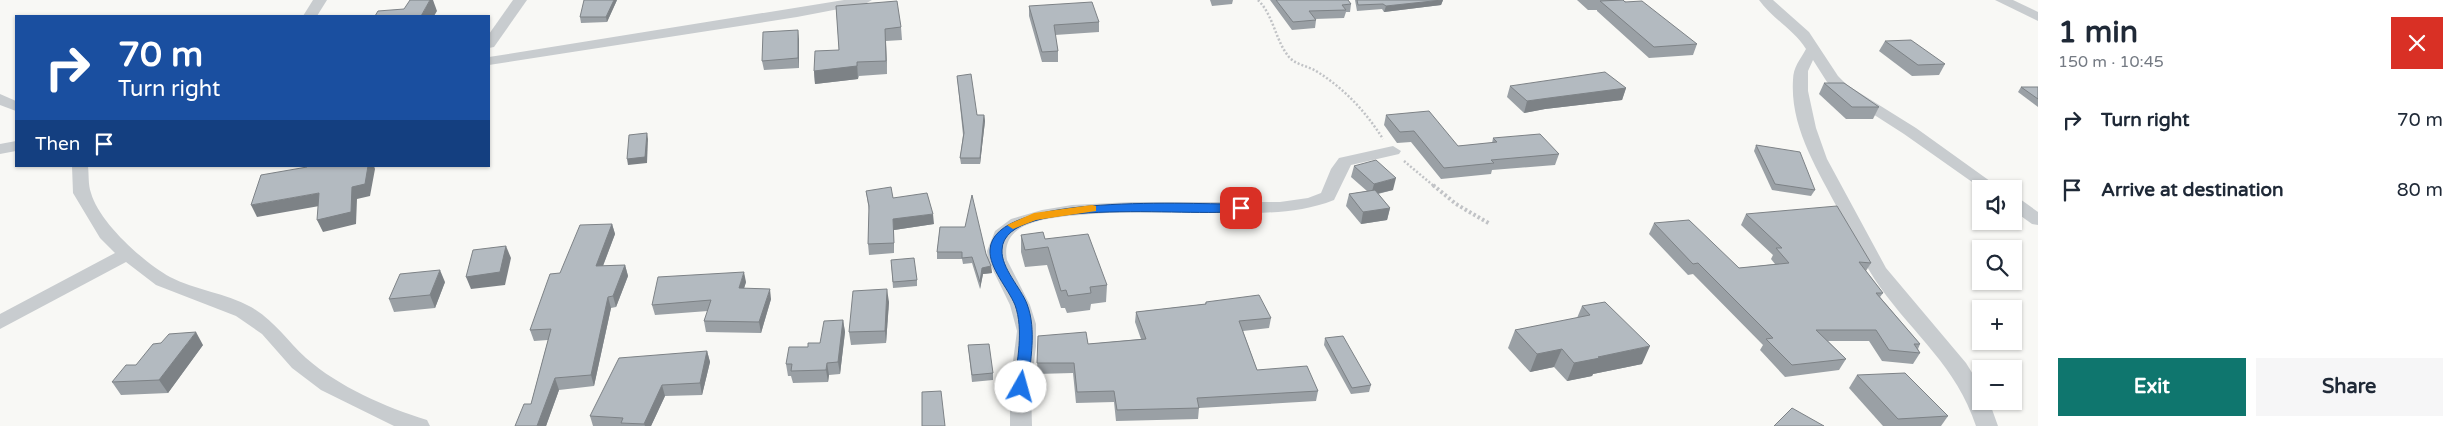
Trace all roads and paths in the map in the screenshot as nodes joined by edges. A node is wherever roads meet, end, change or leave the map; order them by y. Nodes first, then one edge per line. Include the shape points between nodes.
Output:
1 (320, 0) edge
2 (520, 0) edge
3 (865, 0) edge
4 (1258, 0) edge
5 (1766, 0) edge
6 (2002, 0) edge
7 (311, 15) edge
8 (2038, 17) edge
9 (490, 43) edge
10 (1812, 51) junction
11 (490, 61) edge
12 (0, 99) edge
13 (15, 106) edge
14 (15, 146) edge
15 (0, 149) edge
16 (1393, 151) junction
17 (80, 167) edge
18 (1981, 180) edge
19 (2022, 209) edge
20 (2038, 220) edge
21 (1490, 224) dead end
22 (127, 254) junction
23 (0, 322) edge
24 (419, 426) edge
25 (1021, 426) edge
26 (1987, 426) edge

1 - 7 street
2 - 9 street
3 - 11 street
4 - 16 path via 1271,19 1289,58 1317,71 1355,103
5 - 10 street via 1804,35
6 - 8 street
10 - 18 street via 1842,88
10 - 26 street via 1801,69 1800,84 1803,106 1819,158 1867,253 1888,285 1958,364 1982,406
12 - 13 street
14 - 15 street
16 - 21 path via 1456,204
16 - 25 street via 1345,161 1328,196 1311,203 1280,208 1084,209 1034,217 1012,225 1000,235 996,250 1001,267 1021,304 1026,325
17 - 22 street via 82,193 106,234
19 - 20 street
22 - 23 street
22 - 24 street via 163,281 243,311 269,329 299,363 328,385

